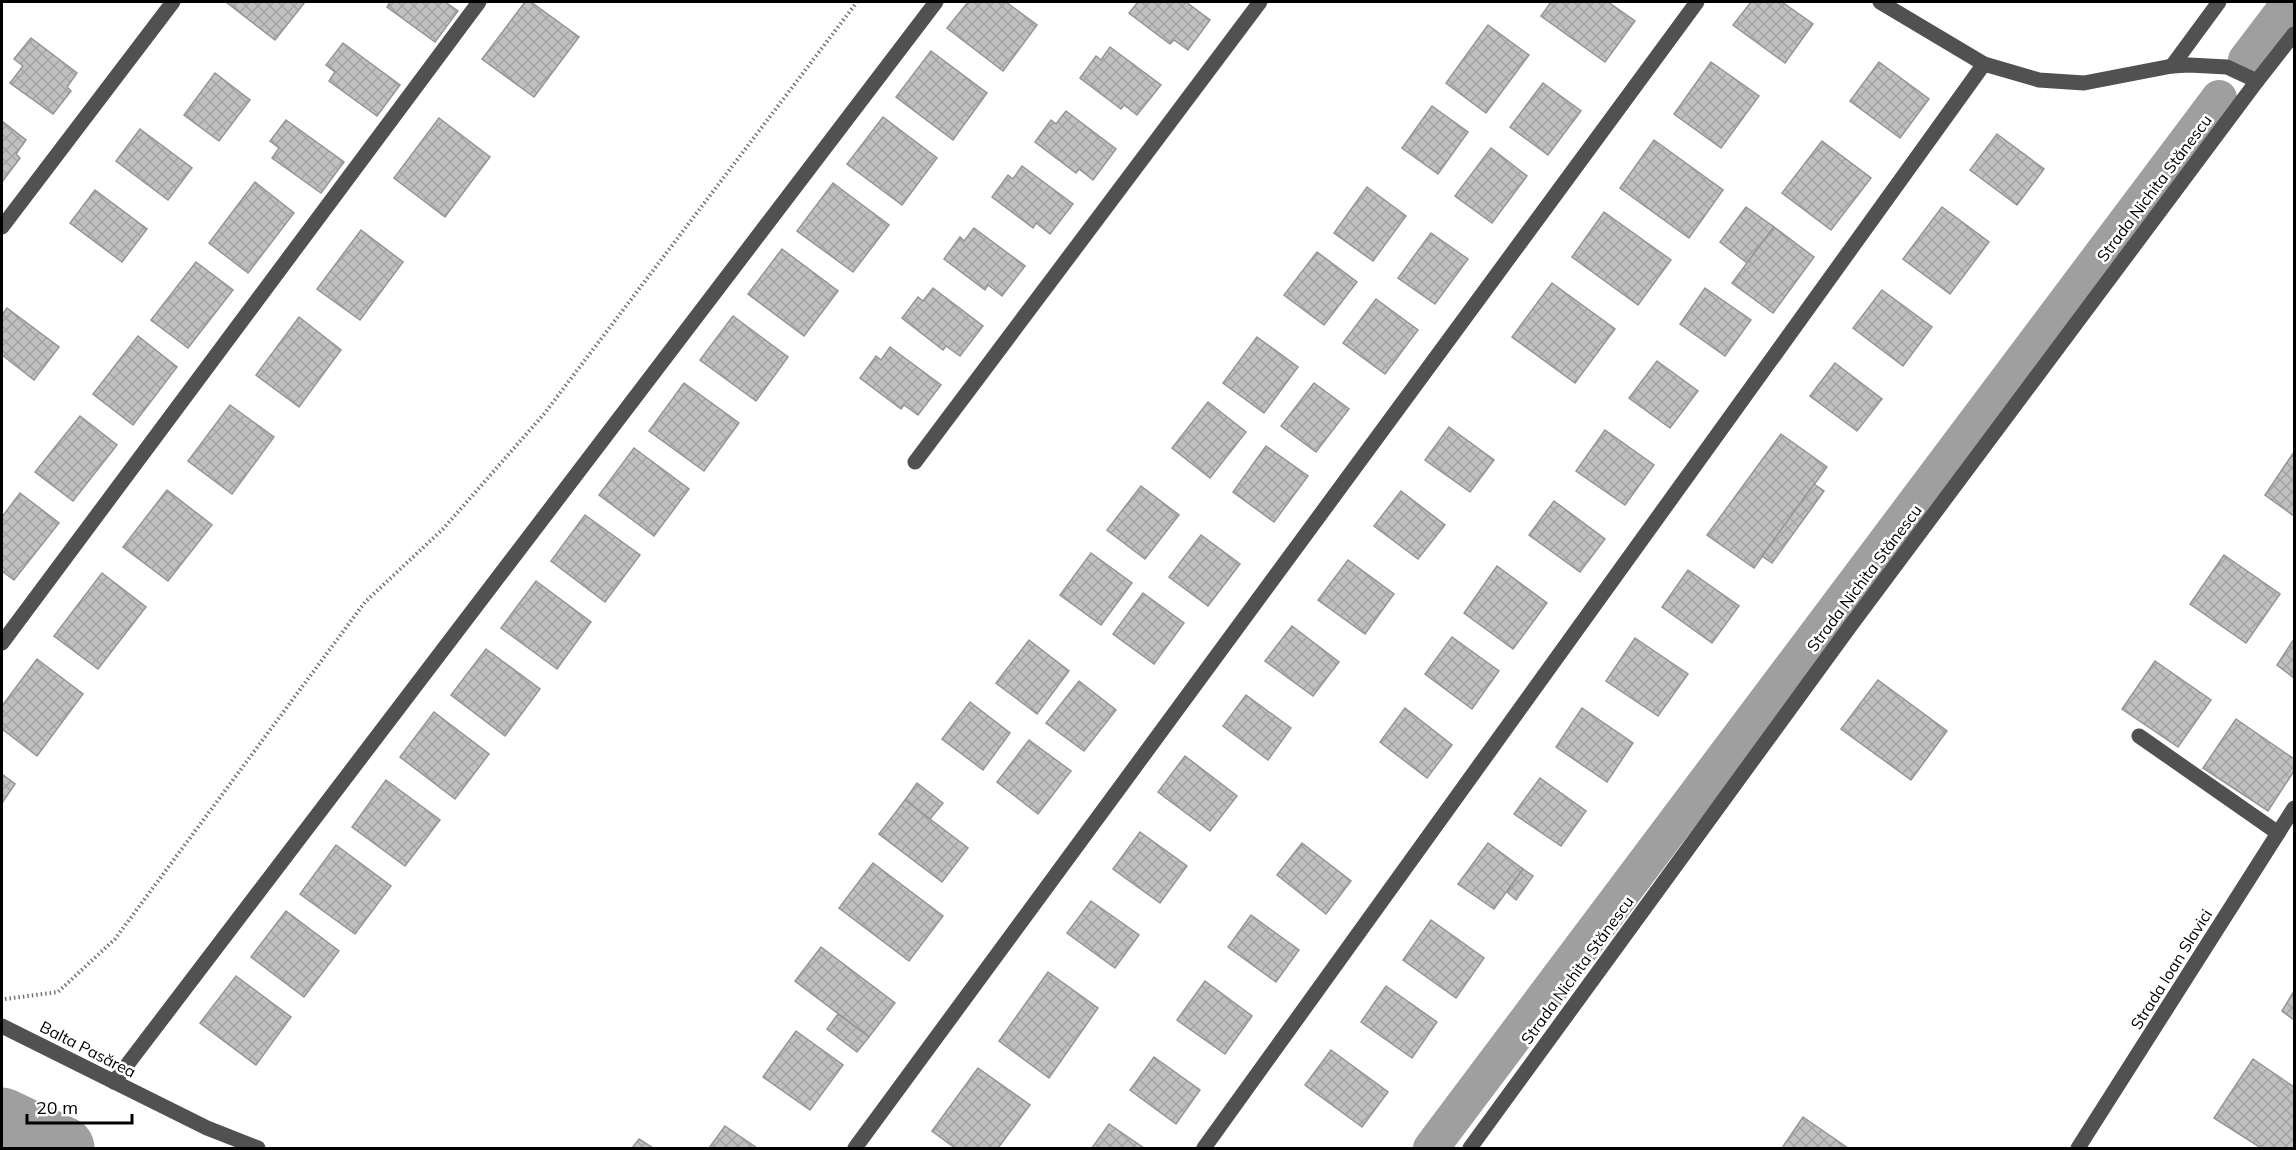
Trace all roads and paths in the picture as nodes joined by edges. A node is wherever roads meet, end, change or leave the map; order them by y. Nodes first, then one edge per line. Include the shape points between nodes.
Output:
1 (172, 2) edge
2 (479, 2) edge
3 (857, 2) edge
4 (936, 2) edge
5 (1260, 2) edge
6 (1697, 2) edge
7 (1880, 2) edge
8 (2219, 2) edge
9 (2295, 34) edge
10 (1984, 63) junction
11 (2172, 66) junction
12 (2257, 81) junction
13 (2, 228) edge
14 (915, 462) dead end
15 (2, 643) edge
16 (2139, 736) dead end
17 (2295, 808) edge
18 (2278, 833) junction
19 (2, 1000) edge
20 (2, 1026) edge
21 (114, 1082) junction
22 (258, 1149) edge
23 (855, 1149) edge
24 (1204, 1149) edge
25 (1470, 1149) edge
26 (2078, 1149) edge

1 - 13 street
2 - 15 street
3 - 19 path via 544,414 443,529 365,602 115,939 58,992
4 - 21 street
5 - 14 street
6 - 23 street
7 - 10 street
8 - 11 street
9 - 12 street, Strada Nichita Stănescu
10 - 11 street via 2039,80 2084,83
10 - 24 street
11 - 12 street via 2227,67
12 - 25 street, Strada Nichita Stănescu via 1851,625
16 - 18 street
17 - 18 street, Strada Ioan Slavici
18 - 26 street, Strada Ioan Slavici
20 - 21 street, Balta Pasărea
21 - 22 street, Balta Pasărea

